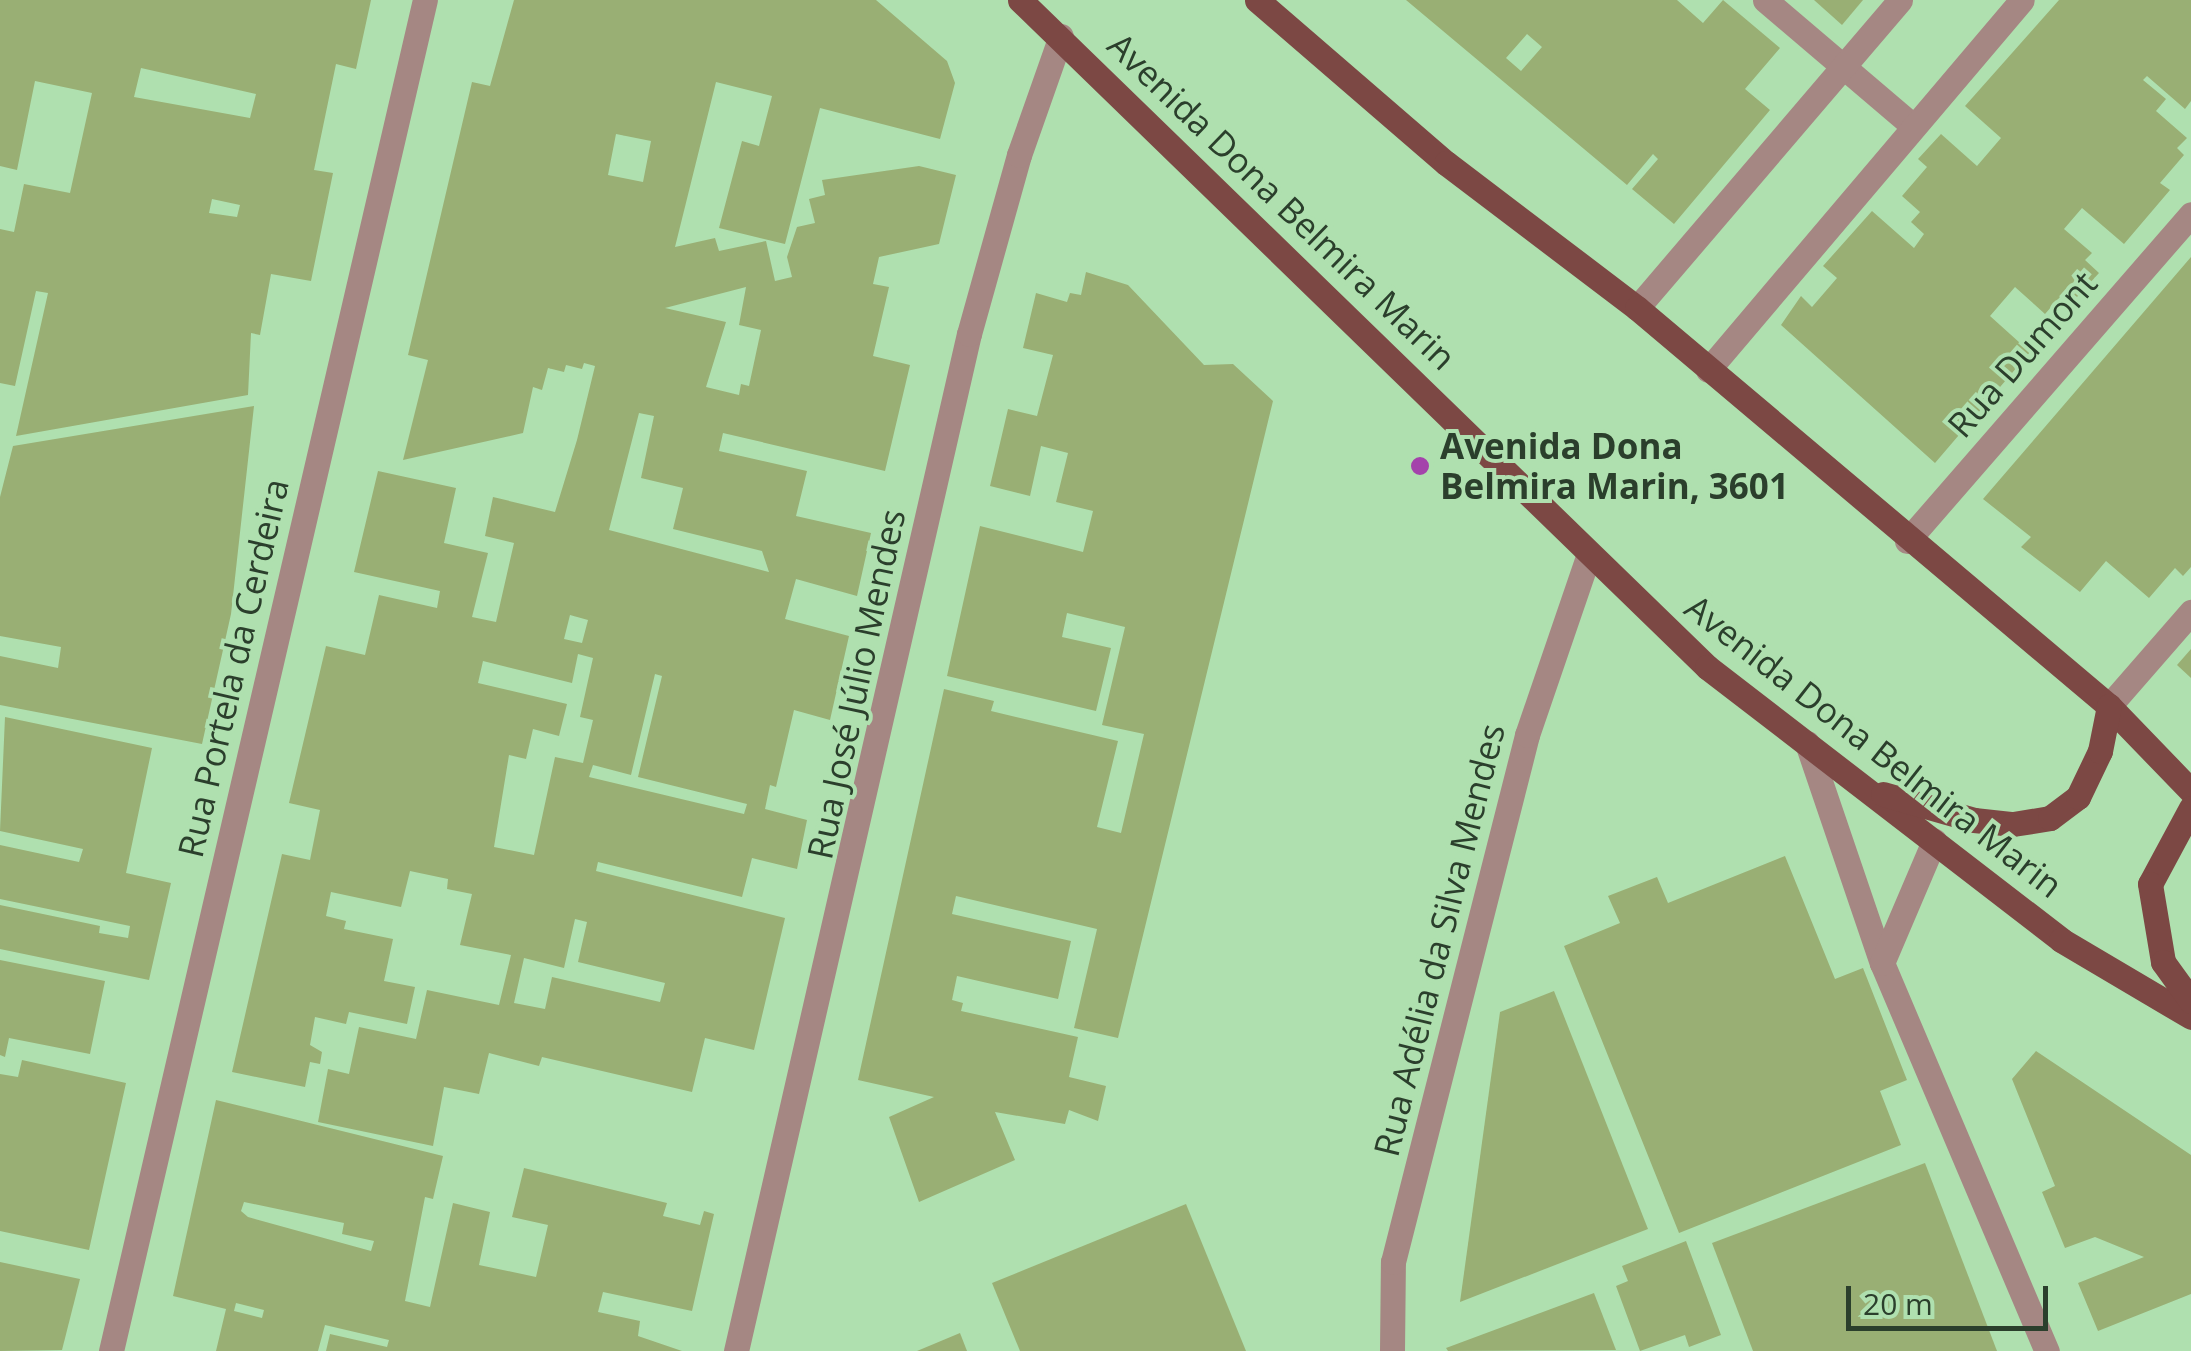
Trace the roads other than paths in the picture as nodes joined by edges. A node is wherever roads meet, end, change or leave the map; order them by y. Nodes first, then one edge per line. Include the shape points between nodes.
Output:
1 (425, 0) edge
2 (1020, 0) edge
3 (1257, 0) edge
4 (1765, 0) edge
5 (1900, 0) edge
6 (2022, 0) edge
7 (1061, 36) junction
8 (1844, 66) junction
9 (1914, 126) junction
10 (2191, 214) edge
11 (1638, 308) junction
12 (1708, 370) junction
13 (1907, 541) junction
14 (1589, 554) junction
15 (2191, 612) edge
16 (2109, 706) junction
17 (1807, 743) junction
18 (1868, 790) junction
19 (2191, 790) edge
20 (2191, 808) edge
21 (1934, 842) junction
22 (1882, 963) junction
23 (2191, 1001) edge
24 (2191, 1017) edge
25 (111, 1351) edge
26 (736, 1351) edge
27 (1392, 1351) edge
28 (2047, 1351) edge

1 - 25 street, Rua Portela da Cerdeira
2 - 7 main road, Avenida Dona Belmira Marin
3 - 11 main road via 1446,163
4 - 8 street
5 - 8 street
6 - 9 street
7 - 14 main road, Avenida Dona Belmira Marin
7 - 26 street, Rua José Júlio Mendes via 1019,155 969,334
8 - 9 street
8 - 11 street
9 - 12 street
10 - 13 street, Rua Dumont
11 - 12 main road
12 - 13 main road
13 - 16 main road
14 - 17 main road, Avenida Dona Belmira Marin via 1707,667
14 - 27 street, Rua Adélia da Silva Mendes via 1527,735 1399,1235 1390,1296
15 - 16 street
16 - 18 main road via 2100,751 2078,797 2050,818 1974,820
16 - 19 main road
17 - 18 main road, Avenida Dona Belmira Marin
17 - 22 street
18 - 21 main road, Avenida Dona Belmira Marin
20 - 23 main road via 2150,884 2163,962
21 - 22 street
21 - 24 main road, Avenida Dona Belmira Marin via 2061,940
22 - 28 street

